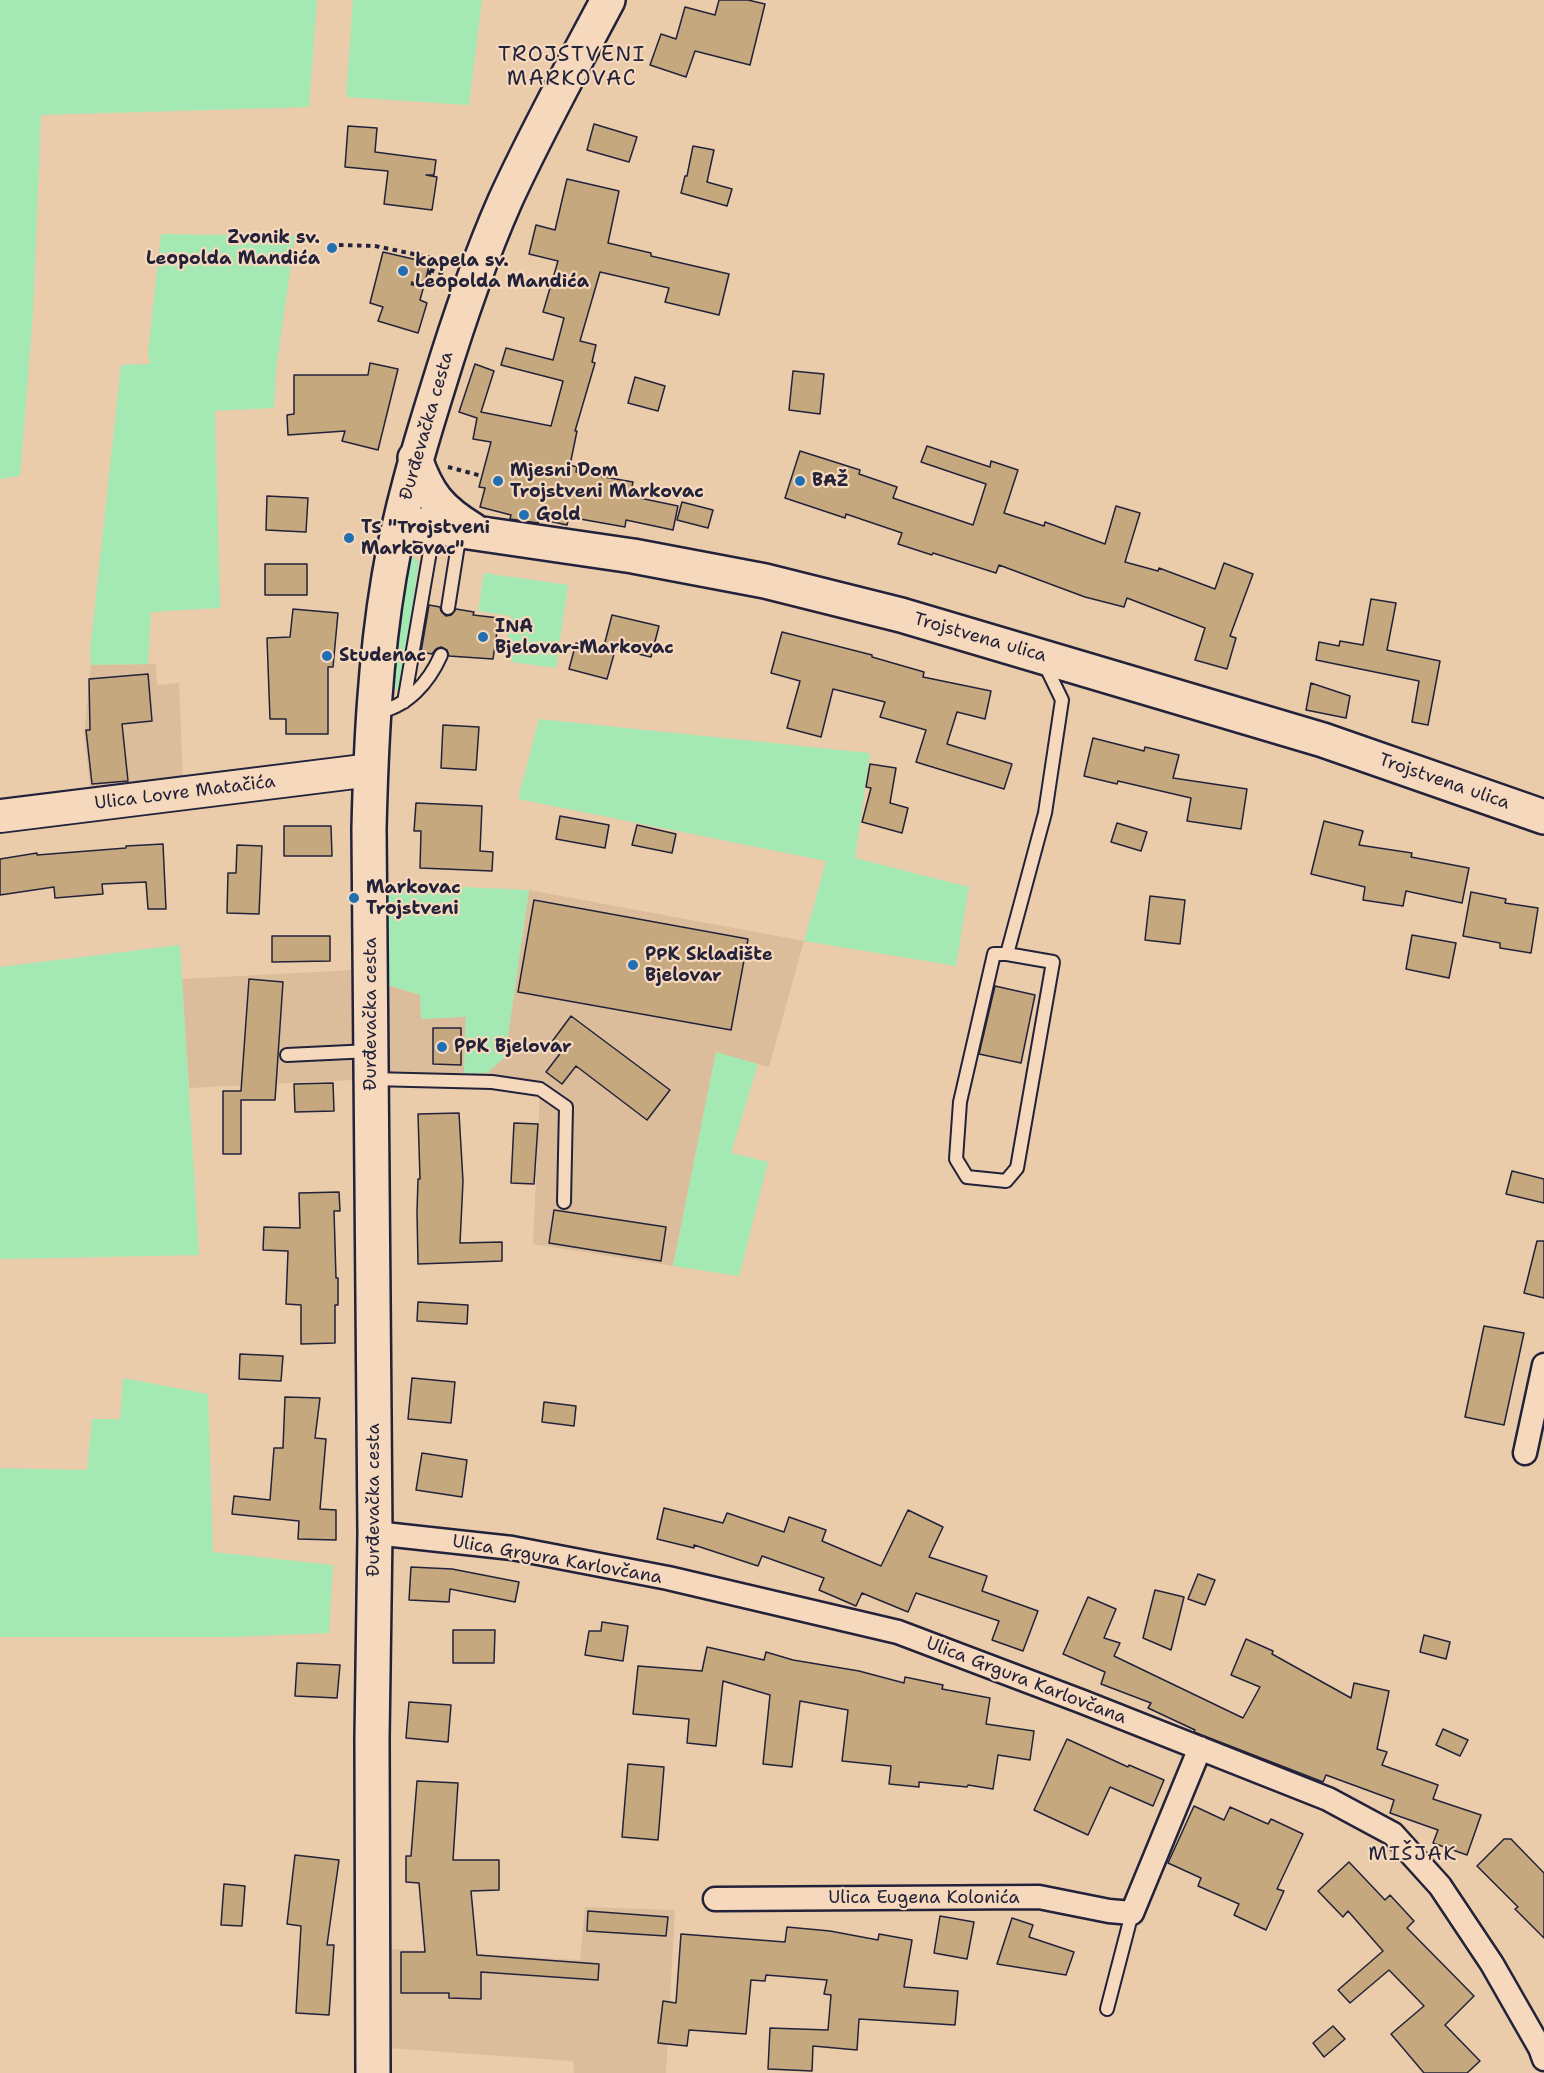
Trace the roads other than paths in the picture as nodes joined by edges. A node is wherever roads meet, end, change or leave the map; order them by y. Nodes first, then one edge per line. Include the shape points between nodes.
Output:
1 (608, 0) edge
2 (428, 462) junction
3 (400, 522) junction
4 (457, 530) junction
5 (448, 608) dead end
6 (441, 655) dead end
7 (1041, 656) junction
8 (389, 707) junction
9 (371, 770) junction
10 (0, 816) edge
11 (1544, 817) edge
12 (1007, 954) junction
13 (287, 1055) dead end
14 (371, 1065) junction
15 (564, 1202) dead end
16 (1544, 1365) edge
17 (1526, 1453) dead end
18 (375, 1533) junction
19 (1200, 1748) junction
20 (715, 1899) dead end
21 (1132, 1913) junction
22 (1107, 2009) dead end
23 (1544, 2059) edge
24 (373, 2073) edge

1 - 2 main road, Đurđevačka cesta via 505,201 471,289
2 - 3 main road, Đurđevačka cesta
2 - 4 main road via 422,480 439,506 456,520
3 - 4 main road, Trojstvena ulica
3 - 8 main road, Đurđevačka cesta via 381,636
4 - 5 lane
4 - 7 main road, Trojstvena ulica via 633,556 765,581
4 - 8 lane
6 - 8 lane via 433,673
7 - 11 main road, Trojstvena ulica via 1323,740
7 - 12 lane via 1062,700 1045,813
8 - 9 main road, Đurđevačka cesta
9 - 10 main road, Ulica Lovre Matačića
9 - 14 main road, Đurđevačka cesta
12 - 12 lane via 1053,962 1017,1168 1006,1181 967,1177 956,1160 960,1101 994,954
13 - 14 lane
14 - 15 lane via 540,1089 566,1107
14 - 18 main road, Đurđevačka cesta
16 - 17 street
18 - 19 street, Ulica Grgura Karlovčana via 534,1552 668,1578 898,1632
18 - 24 main road, Đurđevačka cesta
19 - 21 street
19 - 23 street, Ulica Grgura Karlovčana via 1328,1799 1393,1834 1440,1886 1492,1964
20 - 21 street, Ulica Eugena Kolonića via 1040,1897
21 - 22 lane

